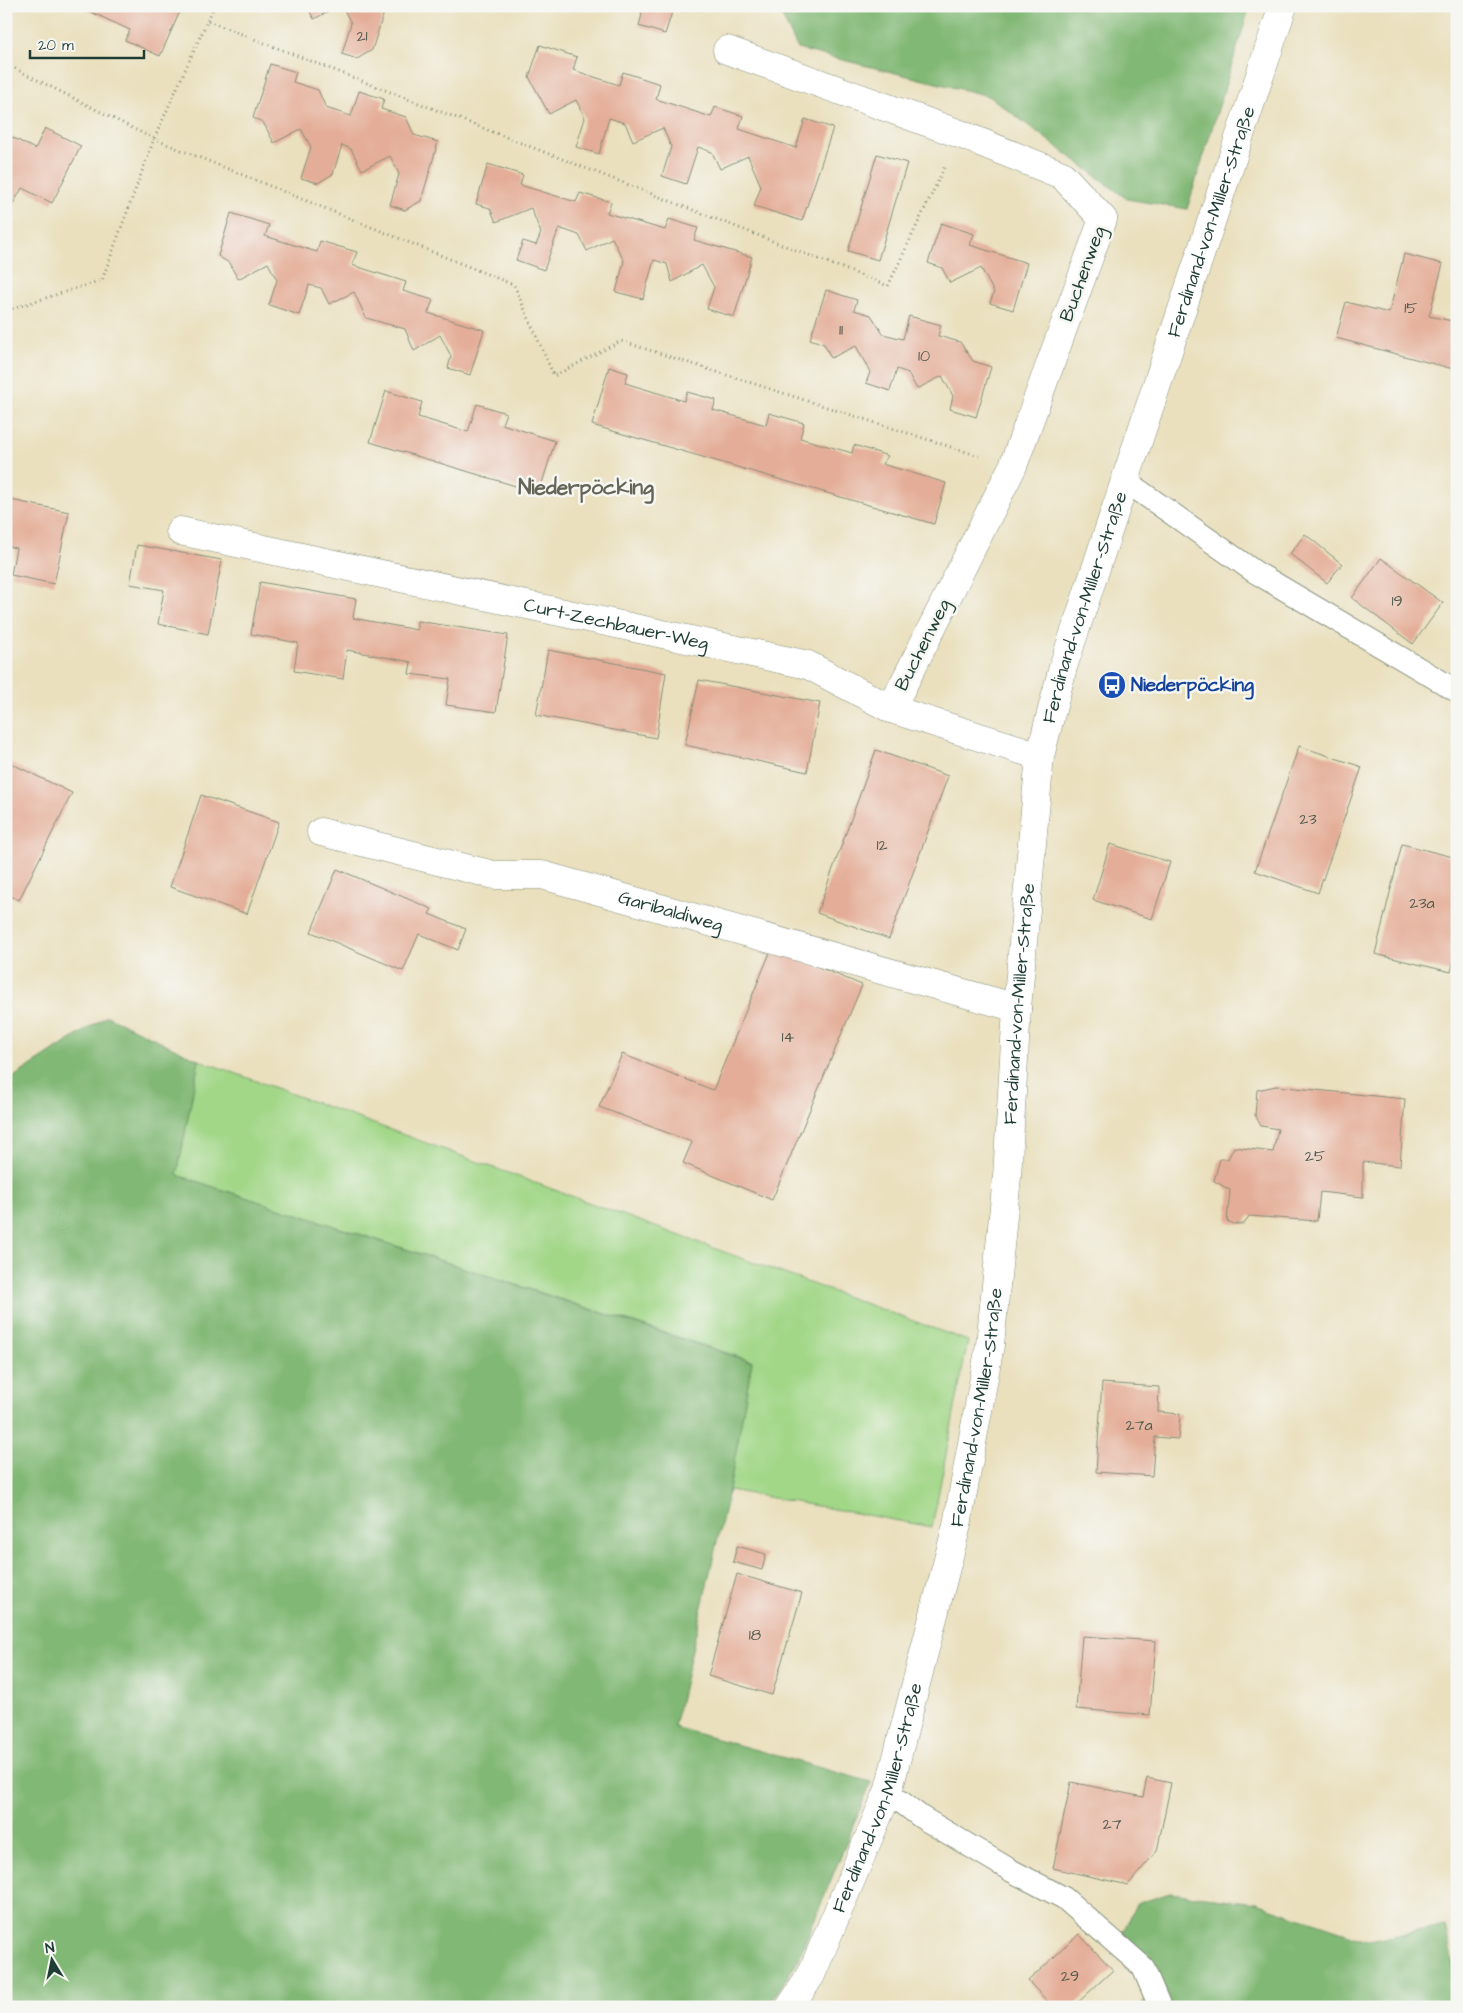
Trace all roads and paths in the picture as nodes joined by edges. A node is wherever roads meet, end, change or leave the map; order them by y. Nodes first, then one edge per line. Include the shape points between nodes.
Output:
1 (214, 6) edge
2 (1284, 6) edge
3 (208, 21) junction
4 (727, 50) dead end
5 (6, 64) edge
6 (960, 134) junction
7 (154, 139) junction
8 (7, 310) edge
9 (6, 315) edge
10 (1013, 466) junction
11 (1124, 480) junction
12 (180, 531) dead end
13 (1457, 691) edge
14 (891, 709) junction
15 (1040, 756) junction
16 (322, 832) dead end
17 (1017, 1008) junction
18 (888, 1792) junction
19 (790, 2007) edge
20 (1160, 2007) edge

1 - 3 path
2 - 11 street, Ferdinand-von-Miller-Straße
3 - 6 path via 888,286
3 - 7 path
4 - 6 street, Buchenweg
5 - 7 path
6 - 10 street, Buchenweg via 1062,174 1103,219
7 - 8 path via 102,280
7 - 10 path via 514,286 554,376 620,341
8 - 9 path
10 - 14 street, Buchenweg
11 - 13 lane via 1255,572
11 - 15 street, Ferdinand-von-Miller-Straße via 1062,667
12 - 14 street, Curt-Zechbauer-Weg via 808,664
14 - 15 street, Curt-Zechbauer-Weg
15 - 17 street, Ferdinand-von-Miller-Straße
16 - 17 street, Garibaldiweg via 494,875 542,875
17 - 18 street, Ferdinand-von-Miller-Straße via 1007,1176 990,1345 957,1525
18 - 19 street, Ferdinand-von-Miller-Straße via 812,1975
18 - 20 lane via 920,1817 1064,1898 1143,1967

